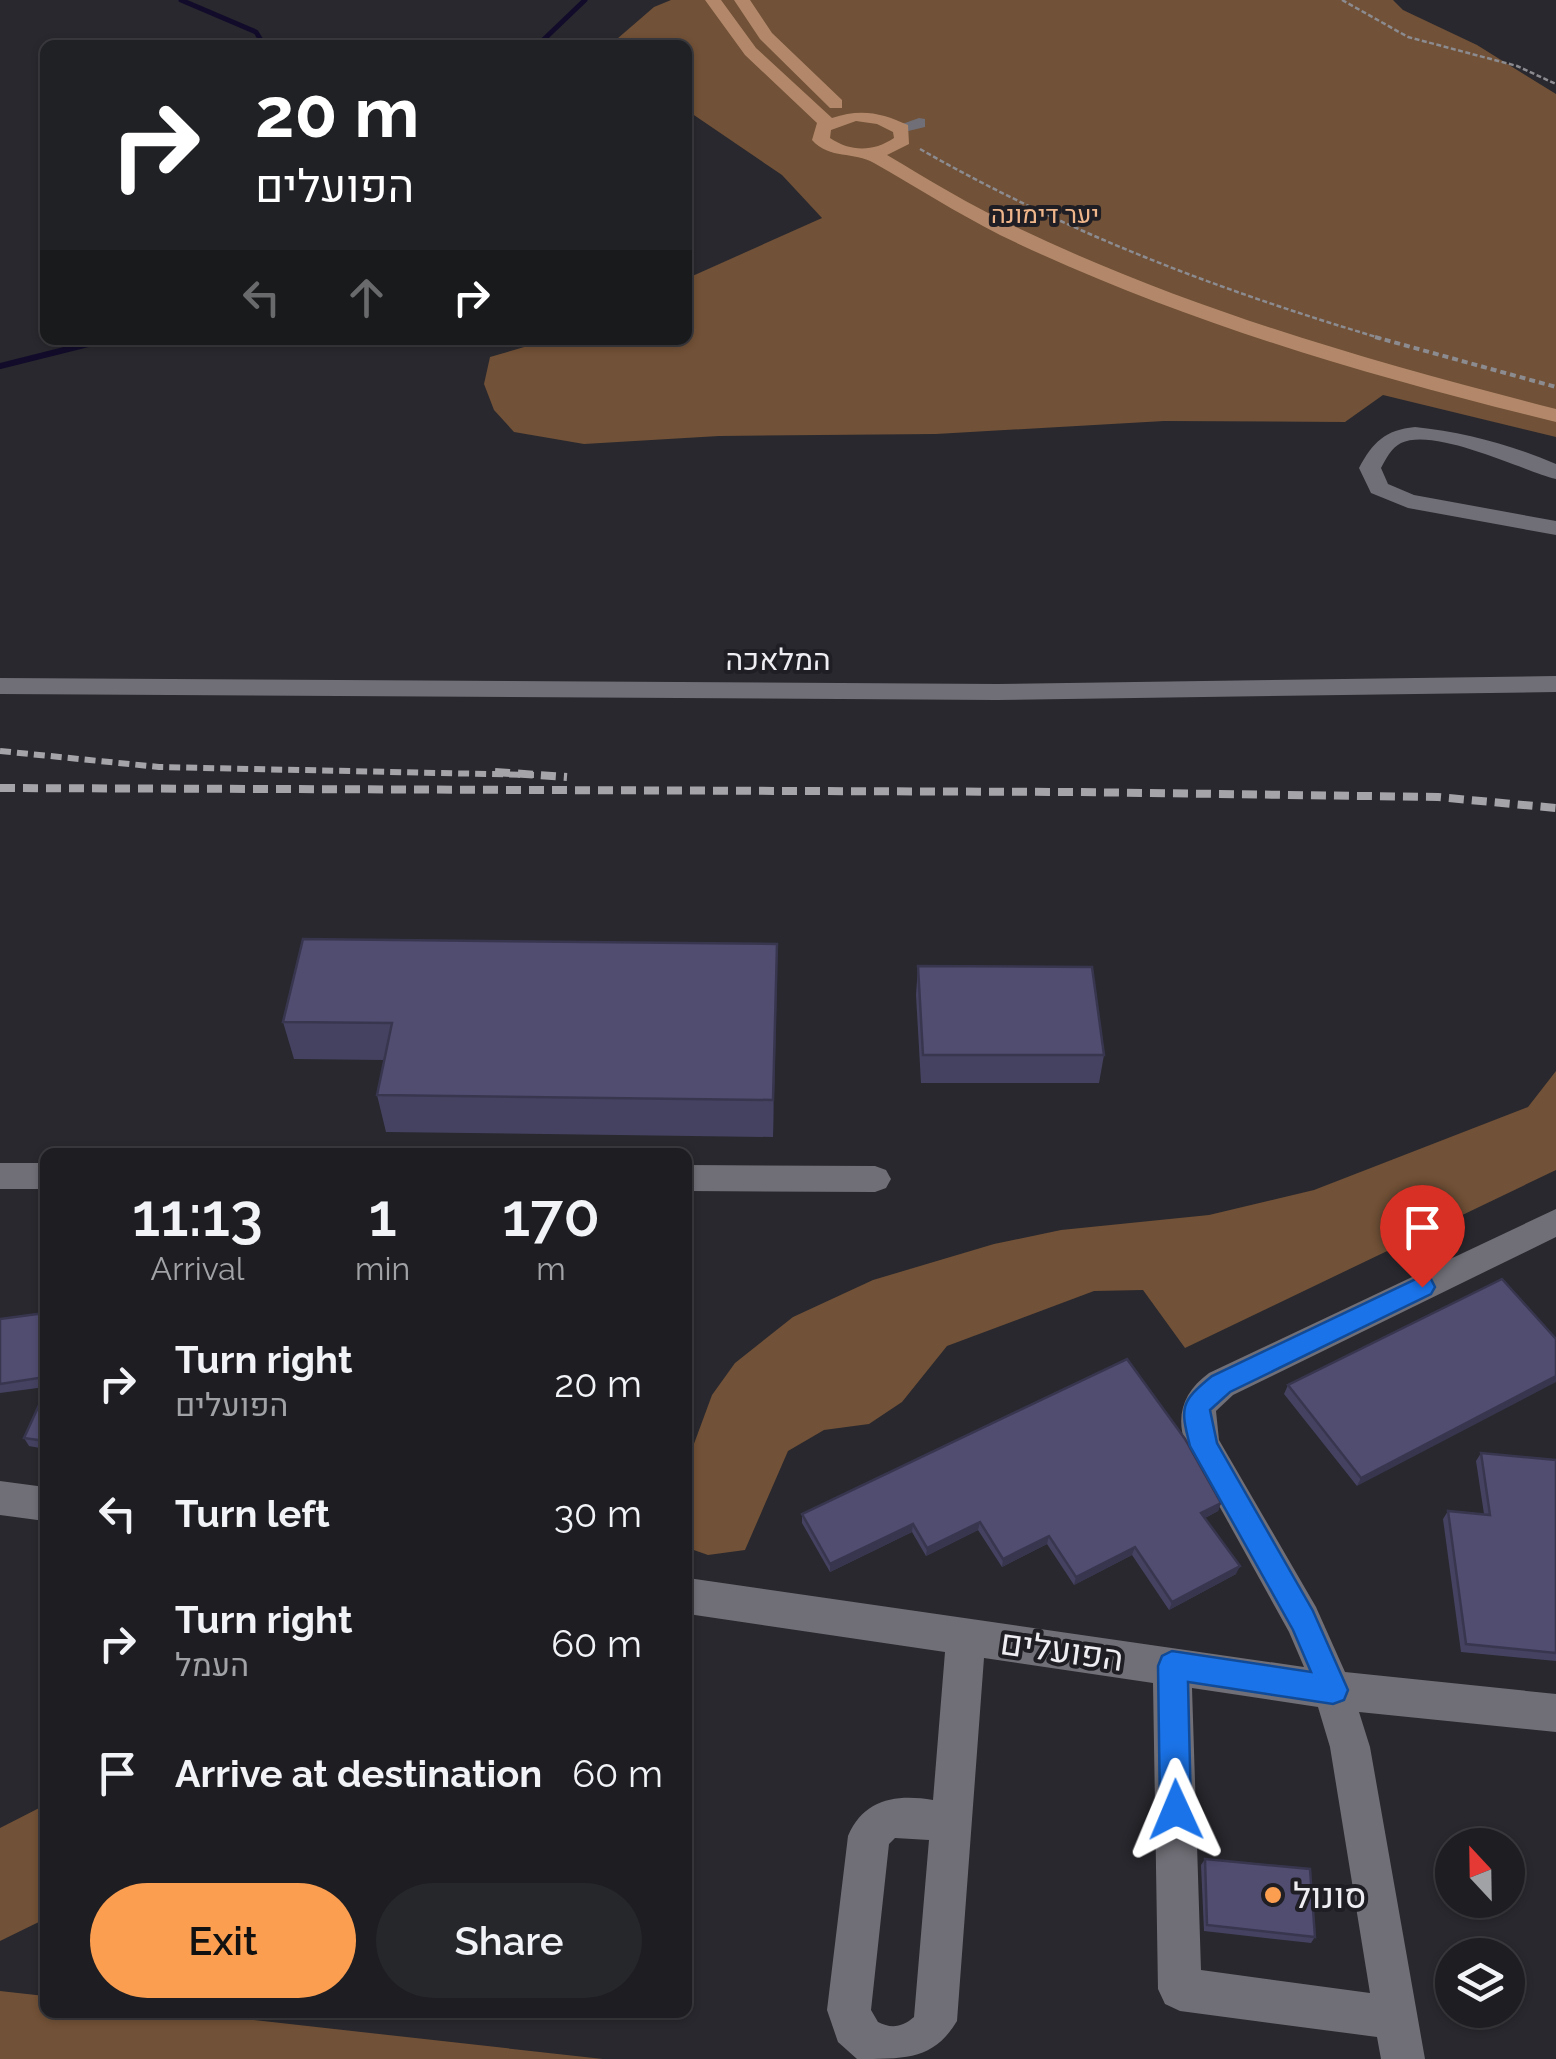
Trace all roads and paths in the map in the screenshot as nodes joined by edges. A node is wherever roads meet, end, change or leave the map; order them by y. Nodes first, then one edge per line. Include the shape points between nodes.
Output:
1 (713, 0) edge
2 (742, 0) edge
3 (1342, 0) edge
4 (1556, 84) edge
5 (855, 116) junction
6 (828, 123) junction
7 (907, 130) junction
8 (872, 154) junction
9 (1556, 388) edge
10 (1556, 397) edge
11 (1556, 416) edge
12 (1556, 472) edge
13 (1556, 528) edge
14 (1556, 684) edge
15 (0, 686) edge
16 (0, 1176) edge
17 (40, 1176) edge
18 (692, 1178) edge
19 (876, 1179) dead end
20 (1556, 1222) edge
21 (0, 1498) edge
22 (40, 1503) edge
23 (692, 1597) edge
24 (966, 1636) junction
25 (1172, 1666) junction
26 (1333, 1690) junction
27 (1556, 1713) edge
28 (951, 1824) junction
29 (1395, 2018) junction
30 (1403, 2059) edge

1 - 6 main road via 762,66
2 - 5 main road via 802,74
3 - 4 path via 1408,37 1518,66
5 - 6 main road
5 - 7 main road
6 - 8 main road via 819,134 828,146
7 - 8 main road
7 - 9 path via 919,137 913,145 970,180 1165,268
7 - 10 main road via 983,197 1140,266 1318,328
8 - 11 main road via 1007,230 1138,286 1302,344
12 - 13 street via 1528,458 1402,435 1383,444 1370,468 1379,488 1408,501
14 - 15 street, המלאכה via 998,692
16 - 17 street
18 - 19 street
20 - 26 street via 1221,1384 1198,1404 1198,1431 1303,1620
21 - 22 street
23 - 24 street, הפועלים
24 - 25 street, הפועלים
24 - 28 street
25 - 26 street, הפועלים
25 - 29 street via 1180,1989
26 - 27 street, הפועלים
26 - 29 street via 1350,1747
28 - 28 street via 898,1817 871,1831 849,2004 858,2039 872,2049 907,2054 933,2033
29 - 30 street

